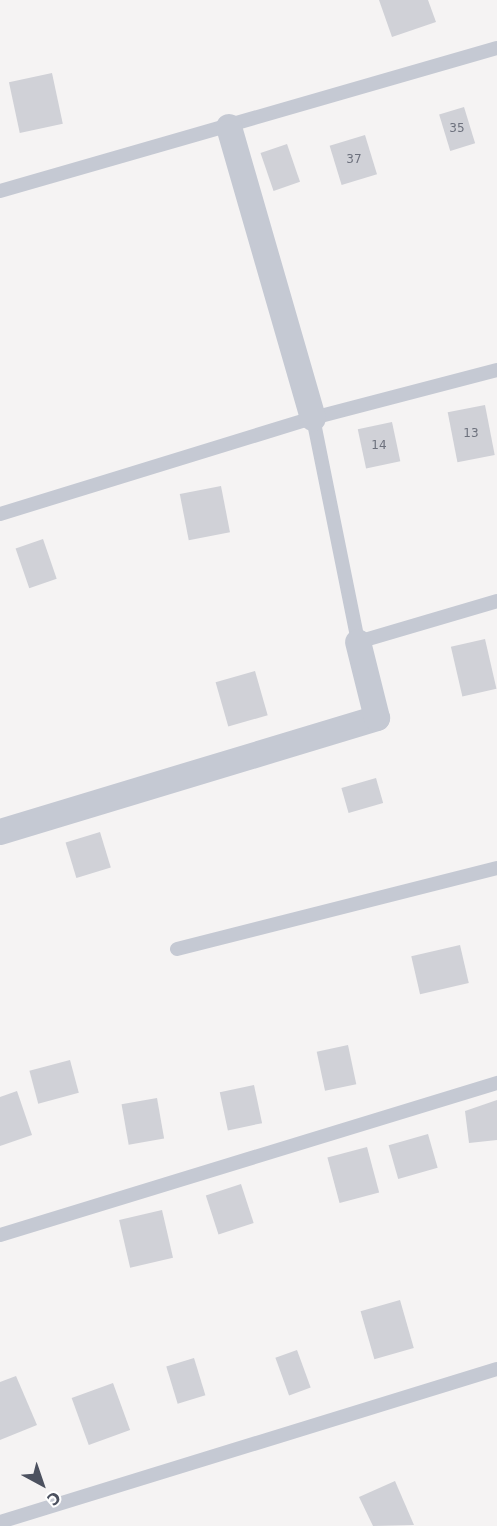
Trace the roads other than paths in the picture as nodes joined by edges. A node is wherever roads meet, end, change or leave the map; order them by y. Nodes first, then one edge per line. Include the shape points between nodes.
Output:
1 (497, 48) edge
2 (229, 127) junction
3 (0, 191) edge
4 (497, 370) edge
5 (313, 418) junction
6 (0, 514) edge
7 (497, 601) edge
8 (358, 642) junction
9 (0, 832) edge
10 (497, 868) edge
11 (177, 949) dead end
12 (497, 1083) edge
13 (0, 1235) edge
14 (497, 1369) edge
15 (0, 1522) edge

1 - 2 lane
2 - 3 lane
2 - 5 street
4 - 5 lane
5 - 6 lane
5 - 8 lane
7 - 8 lane
8 - 9 street via 377,718
10 - 11 lane
12 - 13 lane
14 - 15 lane

